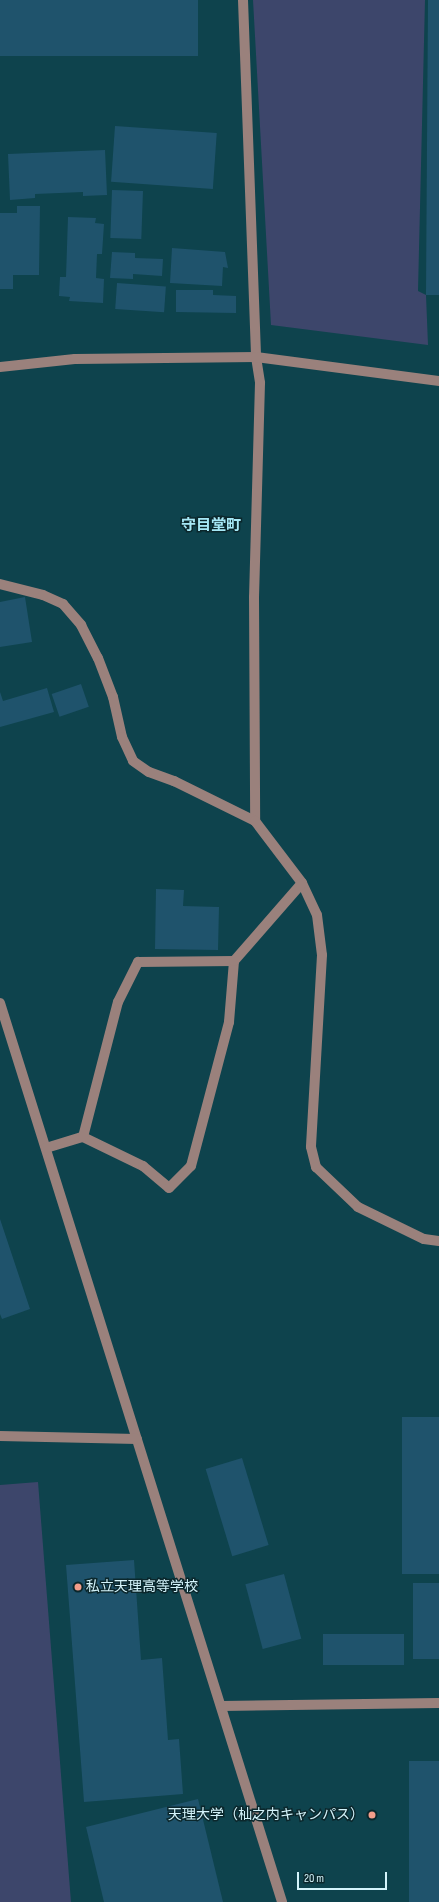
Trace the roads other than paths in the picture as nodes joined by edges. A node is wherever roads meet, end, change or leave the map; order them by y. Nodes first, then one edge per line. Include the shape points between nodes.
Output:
1 (243, 0) edge
2 (256, 357) junction
3 (0, 367) edge
4 (439, 381) edge
5 (0, 584) edge
6 (255, 821) junction
7 (302, 883) junction
8 (234, 961) junction
9 (0, 1002) edge
10 (83, 1137) junction
11 (46, 1148) junction
12 (439, 1241) edge
13 (0, 1436) edge
14 (137, 1439) junction
15 (439, 1703) edge
16 (222, 1706) junction
17 (282, 1902) edge

1 - 2 street
2 - 3 street via 75,359
2 - 4 street
2 - 6 street via 260,383 254,605
5 - 6 street via 43,594 63,604 81,624 98,658 112,697 122,737 133,761 149,772 174,780
6 - 7 street
7 - 8 street
7 - 12 street via 317,915 322,955 311,1148 316,1167 358,1207 424,1239
8 - 10 street via 138,962 118,1002
8 - 10 street via 229,1022 191,1166 169,1188 143,1166
9 - 11 street
10 - 11 street
11 - 14 street
13 - 14 street
14 - 16 street
15 - 16 street
16 - 17 street

